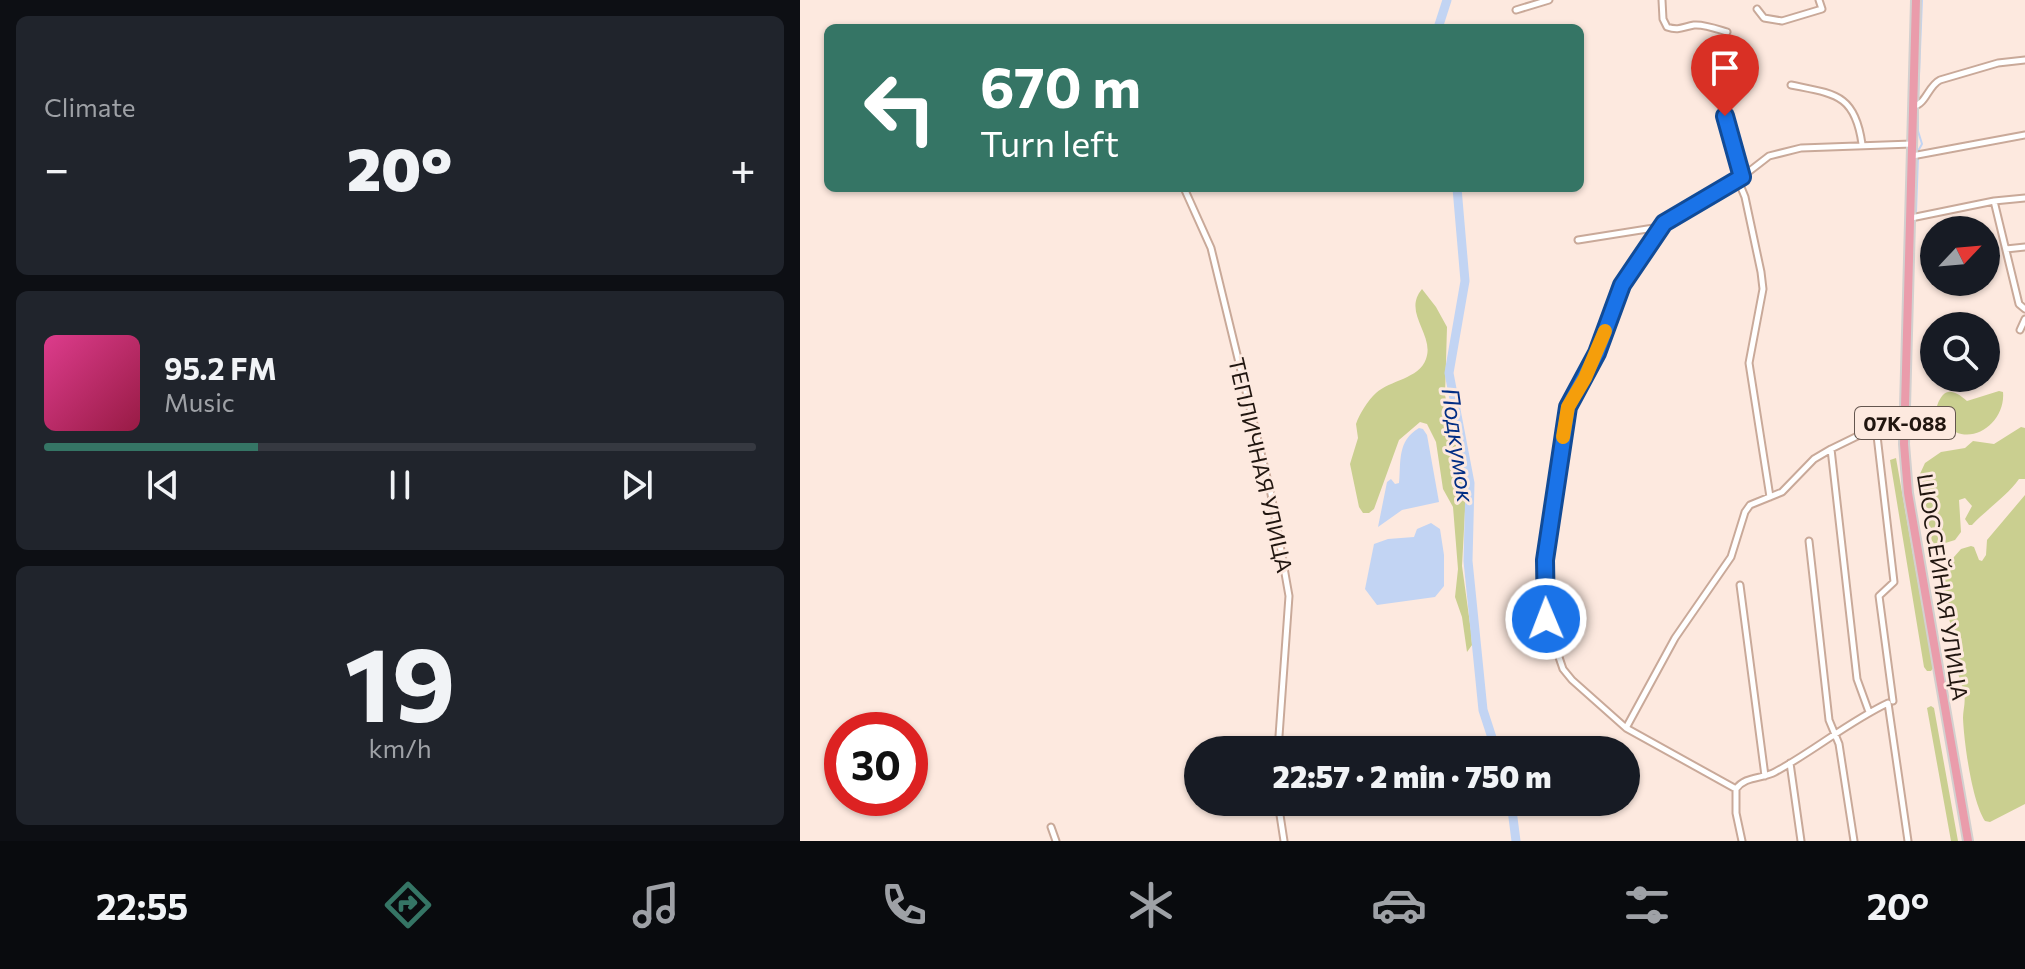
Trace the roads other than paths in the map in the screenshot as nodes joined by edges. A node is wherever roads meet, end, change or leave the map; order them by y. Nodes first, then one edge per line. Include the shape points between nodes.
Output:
1 (1549, 0) edge
2 (1662, 0) edge
3 (1819, 0) edge
4 (1916, 0) edge
5 (1757, 9) dead end
6 (1516, 10) dead end
7 (1727, 32) dead end
8 (2025, 60) edge
9 (1791, 85) dead end
10 (1722, 96) dead end
11 (1913, 106) junction
12 (2025, 135) edge
13 (1862, 144) junction
14 (1912, 144) junction
15 (1912, 156) junction
16 (1740, 179) junction
17 (1186, 192) edge
18 (2025, 198) edge
19 (1994, 201) junction
20 (1911, 218) junction
21 (1661, 227) junction
22 (1578, 240) dead end
23 (2025, 247) edge
24 (2006, 249) junction
25 (2025, 309) edge
26 (2025, 319) edge
27 (2020, 330) dead end
28 (1905, 423) junction
29 (1876, 427) junction
30 (1831, 449) junction
31 (1770, 497) junction
32 (1809, 541) dead end
33 (1740, 585) dead end
34 (1891, 702) junction
35 (1869, 712) junction
36 (1626, 728) junction
37 (1834, 733) junction
38 (1279, 736) edge
39 (1790, 763) junction
40 (1765, 776) junction
41 (1736, 789) junction
42 (1280, 816) edge
43 (1051, 827) dead end
44 (1056, 841) edge
45 (1284, 841) edge
46 (1742, 841) edge
47 (1801, 841) edge
48 (1854, 841) edge
49 (1908, 841) edge
50 (1968, 841) edge

1 - 6 street
2 - 7 street via 1667,27 1693,25
3 - 5 street via 1822,9 1782,21 1764,18
4 - 11 main road, ШОССЕЙНАЯ УЛИЦА / 07К-088
8 - 11 street via 1940,80 1919,106
9 - 13 street via 1823,91 1849,104
10 - 16 street
11 - 14 main road, ШОССЕЙНАЯ УЛИЦА / 07К-088
12 - 15 street
13 - 14 street
13 - 16 street via 1779,153
14 - 15 main road, ШОССЕЙНАЯ УЛИЦА / 07К-088
15 - 20 main road, ШОССЕЙНАЯ УЛИЦА / 07К-088
16 - 21 street
16 - 31 street via 1763,289 1749,363
17 - 38 street, ТЕПЛИЧНАЯ УЛИЦА via 1211,248 1286,570
18 - 19 street
19 - 20 street
19 - 24 street
20 - 28 main road, ШОССЕЙНАЯ УЛИЦА / 07К-088
21 - 22 street
21 - 36 street via 1622,285 1597,353 1568,407 1545,560 1546,619 1563,669
23 - 24 street
24 - 25 street via 2019,304
26 - 27 street
28 - 29 street
28 - 50 main road, ШОССЕЙНАЯ УЛИЦА / 07К-088 via 1908,493
29 - 30 street
29 - 34 street, ШОССЕЙНАЯ УЛИЦА via 1894,582 1879,596
30 - 31 street
30 - 35 street via 1857,679
31 - 36 street via 1745,512 1731,557 1675,638
32 - 37 street
33 - 40 street
34 - 35 street
34 - 49 street
35 - 37 street
36 - 41 street
37 - 39 street
37 - 48 street
39 - 40 street
39 - 47 street
40 - 41 street via 1745,780
41 - 46 street
42 - 45 street
43 - 44 street

